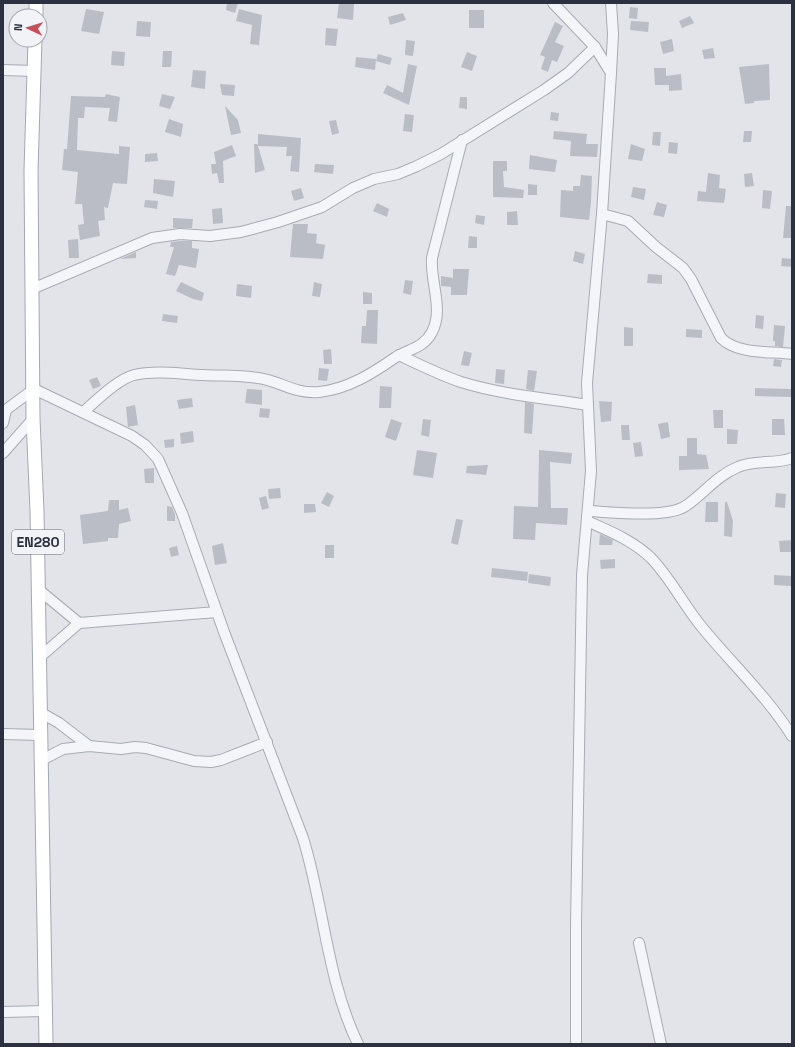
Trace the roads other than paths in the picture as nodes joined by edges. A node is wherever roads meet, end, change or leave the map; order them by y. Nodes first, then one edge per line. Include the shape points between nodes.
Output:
1 (553, 3) edge
2 (611, 3) edge
3 (595, 47) junction
4 (35, 48) edge
5 (3, 70) edge
6 (34, 71) junction
7 (611, 73) junction
8 (462, 140) junction
9 (602, 214) junction
10 (32, 289) junction
11 (792, 354) edge
12 (399, 355) junction
13 (34, 389) junction
14 (588, 405) junction
15 (5, 411) edge
16 (83, 412) junction
17 (33, 418) junction
18 (3, 423) edge
19 (3, 453) edge
20 (792, 458) edge
21 (588, 516) junction
22 (39, 590) junction
23 (217, 612) junction
24 (79, 623) junction
25 (40, 657) junction
26 (40, 712) junction
27 (3, 734) edge
28 (40, 735) junction
29 (792, 736) edge
30 (267, 742) junction
31 (89, 746) junction
32 (40, 761) junction
33 (639, 943) dead end
34 (3, 1012) edge
35 (45, 1012) junction
36 (46, 1044) edge
37 (358, 1044) edge
38 (576, 1044) edge
39 (661, 1044) edge

1 - 3 street
2 - 7 street
3 - 7 street
3 - 8 street via 568,73 544,90
4 - 6 main road, EN280
5 - 6 street
6 - 10 main road, EN280 via 31,170
7 - 9 street
8 - 10 street via 417,166 353,188 322,207 241,232 210,236 180,234 152,238
8 - 12 street via 432,258 437,308 433,331 418,348
9 - 11 street via 628,221 682,268 691,279 721,338 727,344 739,348
9 - 14 street via 587,383
10 - 13 main road, EN280
12 - 14 street via 444,376 487,389
12 - 16 street via 368,376 321,392 292,390 259,378 156,373 135,375 126,378
13 - 15 street
13 - 16 street
13 - 17 main road, EN280
14 - 21 street via 591,471
15 - 18 street
16 - 23 street via 132,436 158,459 182,513
17 - 19 street
17 - 22 main road, EN280
20 - 21 street via 738,467 713,482 679,510
21 - 29 street via 622,536 650,557 715,644 756,687
21 - 38 street via 582,574
22 - 24 street
22 - 25 main road, EN280
23 - 24 street
23 - 30 street
24 - 25 street
25 - 26 main road, EN280
26 - 28 main road, EN280
26 - 31 street
27 - 28 street
28 - 32 main road, EN280
30 - 31 street via 211,762 194,761 146,748
30 - 37 street via 304,838 337,987 348,1024
31 - 32 street via 63,749
32 - 35 main road, EN280
33 - 39 street
34 - 35 street
35 - 36 main road, EN280

